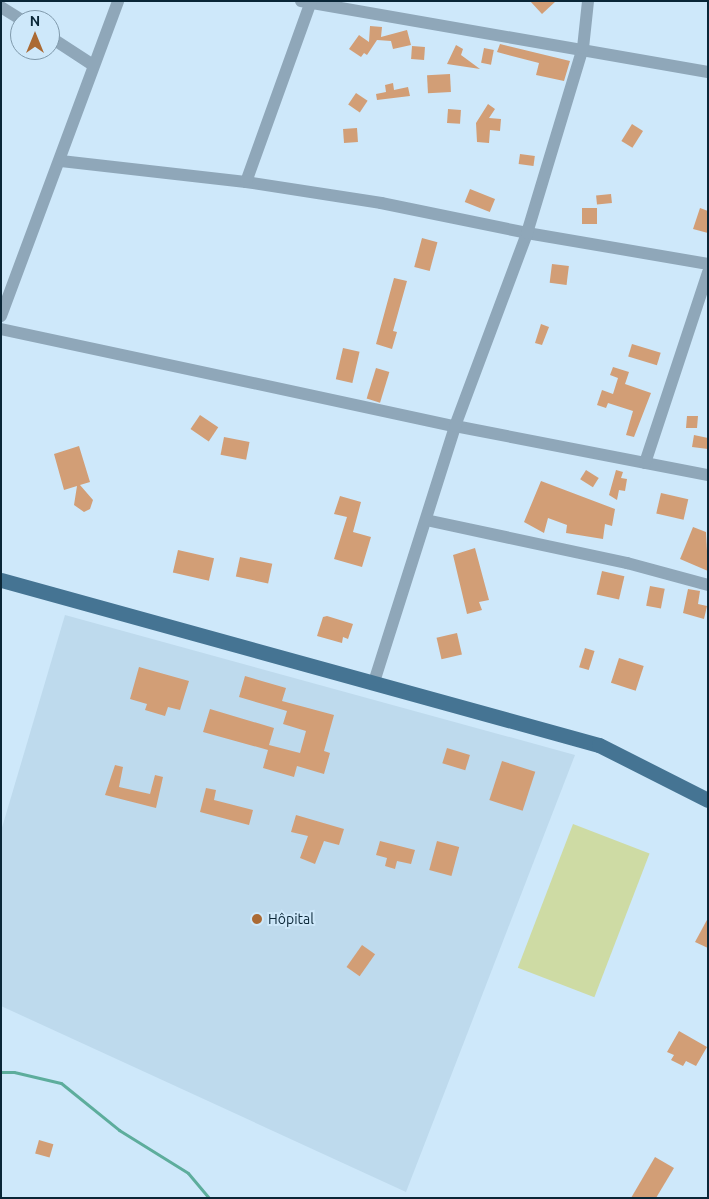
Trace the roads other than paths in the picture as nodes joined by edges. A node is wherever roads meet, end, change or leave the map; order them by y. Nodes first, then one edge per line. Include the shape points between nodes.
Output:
1 (118, 1) edge
2 (588, 1) edge
3 (307, 2) edge
4 (60, 44) edge
5 (584, 48) junction
6 (93, 65) junction
7 (708, 72) edge
8 (61, 161) junction
9 (246, 182) junction
10 (527, 233) junction
11 (708, 264) edge
12 (708, 272) edge
13 (1, 316) edge
14 (1, 329) edge
15 (455, 426) junction
16 (645, 463) junction
17 (708, 475) edge
18 (426, 520) junction
19 (1, 580) edge
20 (708, 585) edge
21 (374, 682) junction
22 (708, 800) edge

1 - 6 street
2 - 5 street
3 - 5 street
3 - 9 street
4 - 6 street
5 - 7 street
5 - 10 street
6 - 8 street
8 - 9 street
8 - 13 street
9 - 10 street via 381,203
10 - 11 street
10 - 15 street
12 - 16 street
14 - 15 street
15 - 16 street
15 - 18 street
16 - 17 street
18 - 20 street via 627,562
18 - 21 street
19 - 21 main road
21 - 22 main road via 599,745

